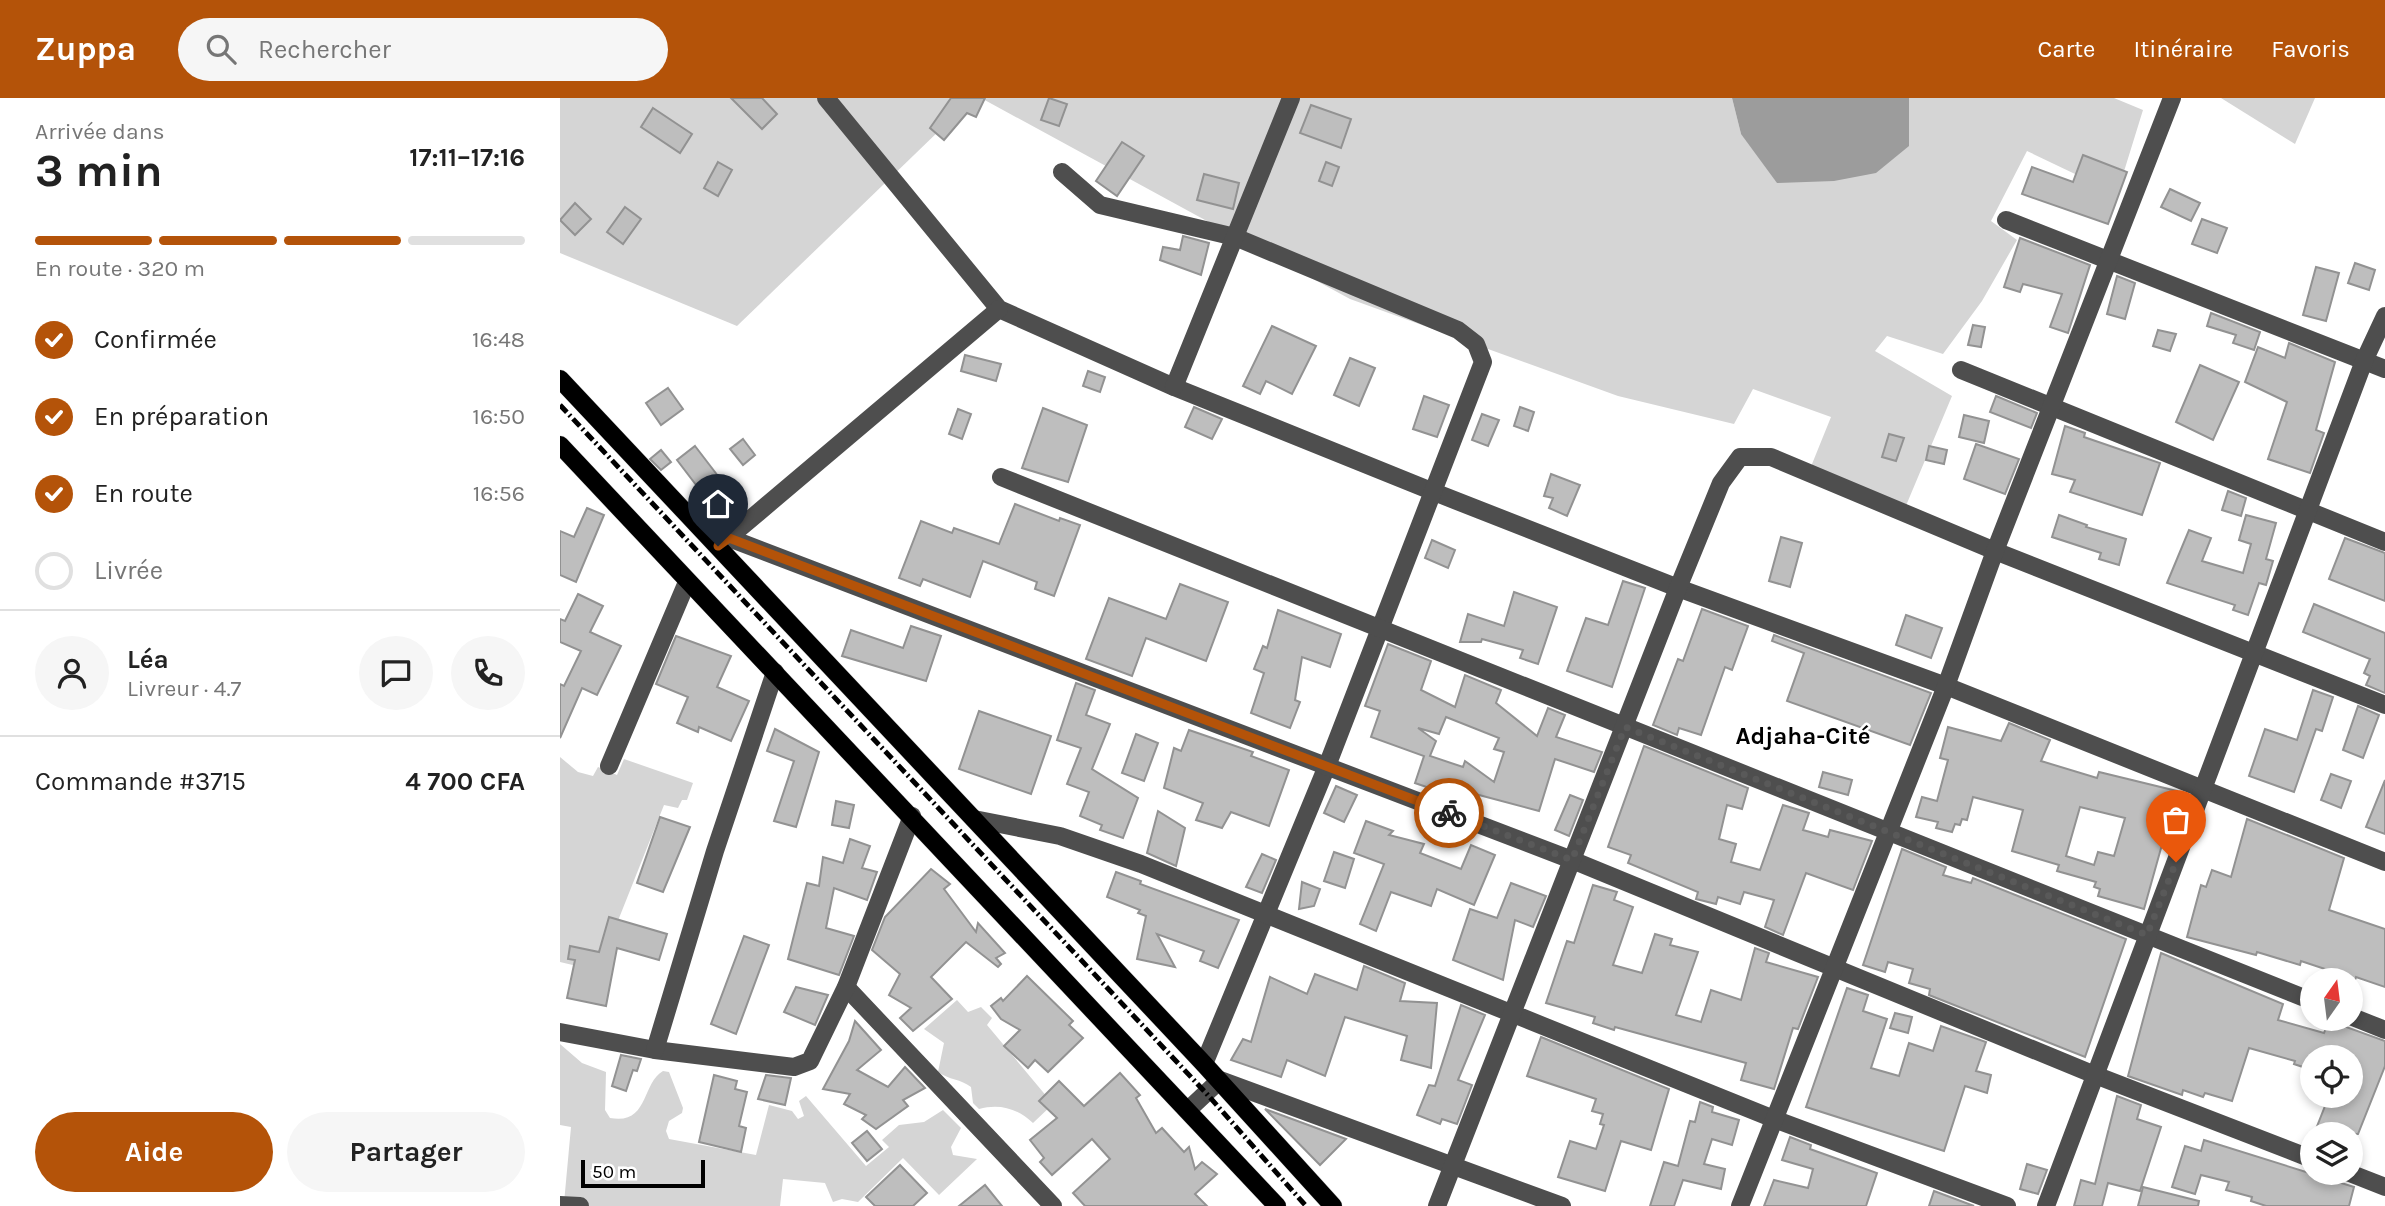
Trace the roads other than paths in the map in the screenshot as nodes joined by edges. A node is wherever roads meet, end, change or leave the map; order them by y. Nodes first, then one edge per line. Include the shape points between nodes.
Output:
1 (826, 98) edge
2 (1292, 98) edge
3 (2172, 98) edge
4 (1062, 172) dead end
5 (2006, 220) dead end
6 (1235, 237) junction
7 (2108, 260) junction
8 (999, 309) junction
9 (2385, 316) edge
10 (2364, 361) junction
11 (2385, 369) edge
12 (1961, 370) dead end
13 (560, 379) edge
14 (1174, 387) junction
15 (2052, 406) junction
16 (560, 445) edge
17 (1001, 477) dead end
18 (1434, 492) junction
19 (2308, 510) junction
20 (724, 542) junction
21 (2385, 542) edge
22 (1995, 551) junction
23 (687, 582) junction
24 (1678, 589) junction
25 (1380, 629) junction
26 (2254, 653) junction
27 (775, 672) junction
28 (1946, 686) junction
29 (2385, 705) edge
30 (1625, 727) junction
31 (609, 766) dead end
32 (1327, 766) junction
33 (2204, 788) junction
34 (912, 816) junction
35 (974, 819) junction
36 (1886, 831) junction
37 (1572, 860) junction
38 (2385, 862) edge
39 (1268, 916) junction
40 (2147, 935) junction
41 (1833, 966) junction
42 (846, 987) junction
43 (2300, 996) edge
44 (1513, 1011) junction
45 (2363, 1021) edge
46 (2385, 1030) edge
47 (560, 1032) edge
48 (656, 1050) junction
49 (1204, 1064) junction
50 (2095, 1075) junction
51 (1220, 1080) junction
52 (1189, 1109) junction
53 (1774, 1119) junction
54 (2300, 1154) edge
55 (1453, 1166) junction
56 (2363, 1178) edge
57 (2385, 1187) edge
58 (560, 1205) edge
59 (580, 1206) edge
60 (1053, 1206) edge
61 (1277, 1206) edge
62 (1333, 1206) edge
63 (1437, 1206) edge
64 (1562, 1206) edge
65 (1740, 1206) edge
66 (2007, 1206) edge
67 (2046, 1206) edge

1 - 8 street
2 - 6 street
3 - 7 street
4 - 6 street via 1100,205
5 - 7 street
6 - 14 street
6 - 18 street via 1458,330 1475,344 1483,362
7 - 10 street
7 - 15 street
8 - 14 street
8 - 20 street
9 - 10 street
10 - 11 street
10 - 19 street
12 - 15 street
13 - 20 main road
14 - 18 street
15 - 19 street
15 - 22 street
16 - 23 main road
17 - 25 street
18 - 24 street
18 - 25 street
19 - 21 street
19 - 26 street
20 - 32 street
20 - 35 main road
22 - 24 street via 1770,457 1740,457 1721,483
22 - 26 street
22 - 28 street
23 - 27 main road
23 - 31 street
24 - 28 street
24 - 30 street
25 - 30 street
25 - 32 street
26 - 29 street
26 - 33 street
27 - 34 main road
27 - 48 street via 715,850
28 - 33 street
28 - 36 street
30 - 36 street
30 - 37 street
32 - 37 street
32 - 39 street
33 - 38 street
33 - 40 street
34 - 42 street
34 - 52 main road
35 - 39 street via 1060,836
35 - 49 main road
36 - 40 street
36 - 41 street
37 - 41 street
37 - 44 street
39 - 44 street
39 - 49 street
40 - 43 street
40 - 50 street
41 - 50 street
41 - 53 street
42 - 48 street via 810,1061 794,1067
42 - 60 street
44 - 53 street
44 - 55 street
45 - 46 street
47 - 48 street
49 - 51 main road
50 - 54 street
50 - 67 street
51 - 52 street
51 - 55 street
51 - 62 main road
52 - 61 main road
53 - 65 street
53 - 66 street
55 - 63 street
55 - 64 street
56 - 57 street
58 - 59 street

